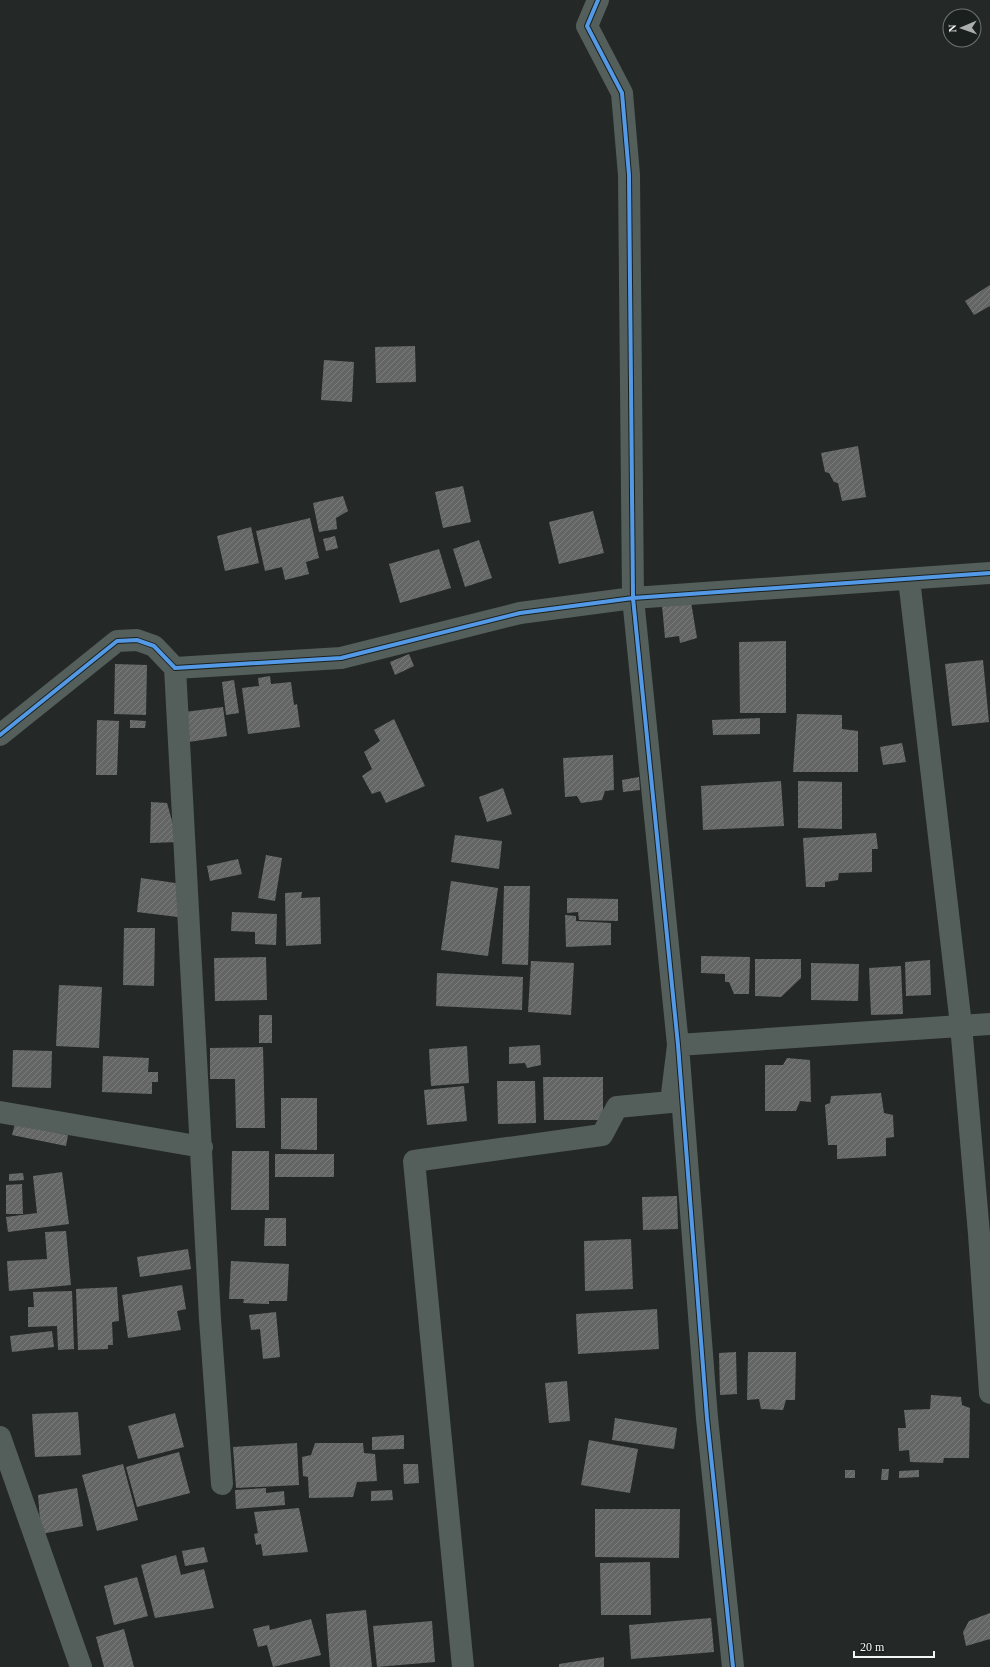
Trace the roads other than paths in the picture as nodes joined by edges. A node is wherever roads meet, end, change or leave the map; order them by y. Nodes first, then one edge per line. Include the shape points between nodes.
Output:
1 (598, 0) edge
2 (990, 573) edge
3 (909, 579) junction
4 (633, 598) junction
5 (175, 668) junction
6 (1, 737) edge
7 (990, 1024) edge
8 (960, 1025) junction
9 (678, 1045) junction
10 (0, 1112) edge
11 (202, 1147) junction
12 (990, 1394) edge
13 (0, 1437) edge
14 (222, 1484) dead end
15 (81, 1667) edge
16 (463, 1667) edge
17 (733, 1667) edge

1 - 4 street via 587,26 622,93 630,175
2 - 3 street
3 - 4 street
3 - 8 street
4 - 5 street via 520,613 341,658
4 - 9 street
5 - 6 street via 154,646 137,640 117,641
5 - 11 street
7 - 8 street
8 - 9 street
8 - 12 street via 979,1234
9 - 16 street via 671,1102 617,1107 602,1135 414,1161
9 - 17 street via 707,1418
10 - 11 street
11 - 14 street via 210,1318
13 - 15 street

